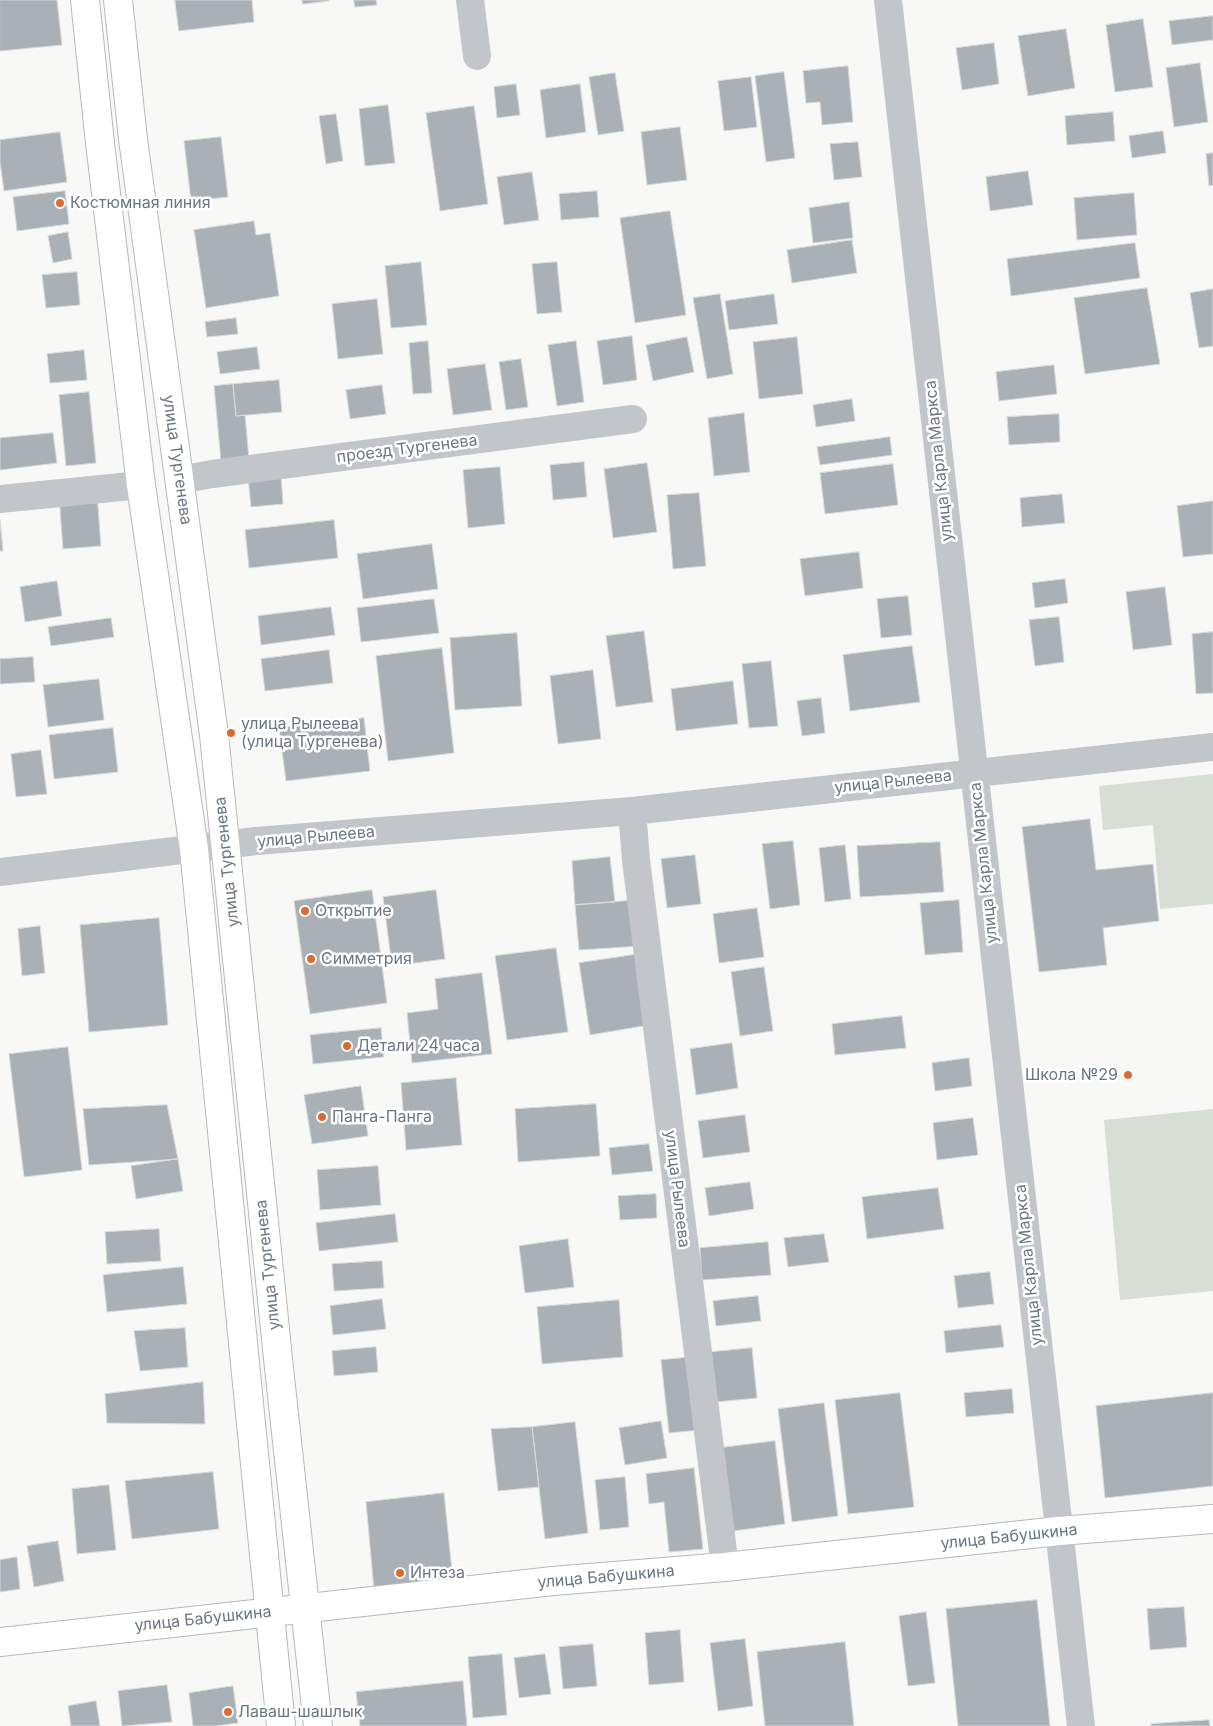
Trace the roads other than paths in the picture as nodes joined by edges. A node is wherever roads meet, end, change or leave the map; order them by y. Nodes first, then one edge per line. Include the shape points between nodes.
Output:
1 (85, 0) edge
2 (118, 0) edge
3 (470, 0) edge
4 (888, 0) edge
5 (477, 56) dead end
6 (633, 419) dead end
7 (180, 480) junction
8 (140, 485) junction
9 (0, 499) edge
10 (1213, 747) edge
11 (974, 773) junction
12 (632, 811) junction
13 (226, 846) junction
14 (194, 849) junction
15 (0, 872) edge
16 (1213, 1519) edge
17 (1059, 1531) junction
18 (724, 1567) junction
19 (305, 1608) junction
20 (269, 1612) junction
21 (0, 1642) edge
22 (282, 1726) edge
23 (318, 1726) edge
24 (1081, 1726) edge

1 - 8 main road, улица Тургенева
2 - 7 main road, улица Тургенева via 133,139
3 - 5 street
4 - 11 street, улица Карла Маркса
6 - 7 street, проезд Тургенева
7 - 13 main road, улица Тургенева
8 - 9 street
8 - 14 main road, улица Тургенева
10 - 11 street, улица Рылеева
11 - 12 street, улица Рылеева
11 - 17 street, улица Карла Маркса
12 - 13 street, улица Рылеева via 266,840
12 - 18 street, улица Рылеева
13 - 14 street, улица Рылеева
13 - 19 main road, улица Тургенева
14 - 15 street, улица Рылеева
14 - 20 main road, улица Тургенева
16 - 17 main road, улица Бабушкина
17 - 18 main road, улица Бабушкина
17 - 24 street, улица Карла Маркса
18 - 19 main road, улица Бабушкина via 553,1581
19 - 20 main road, улица Бабушкина
19 - 23 main road, улица Тургенева
20 - 21 main road, улица Бабушкина
20 - 22 main road, улица Тургенева

